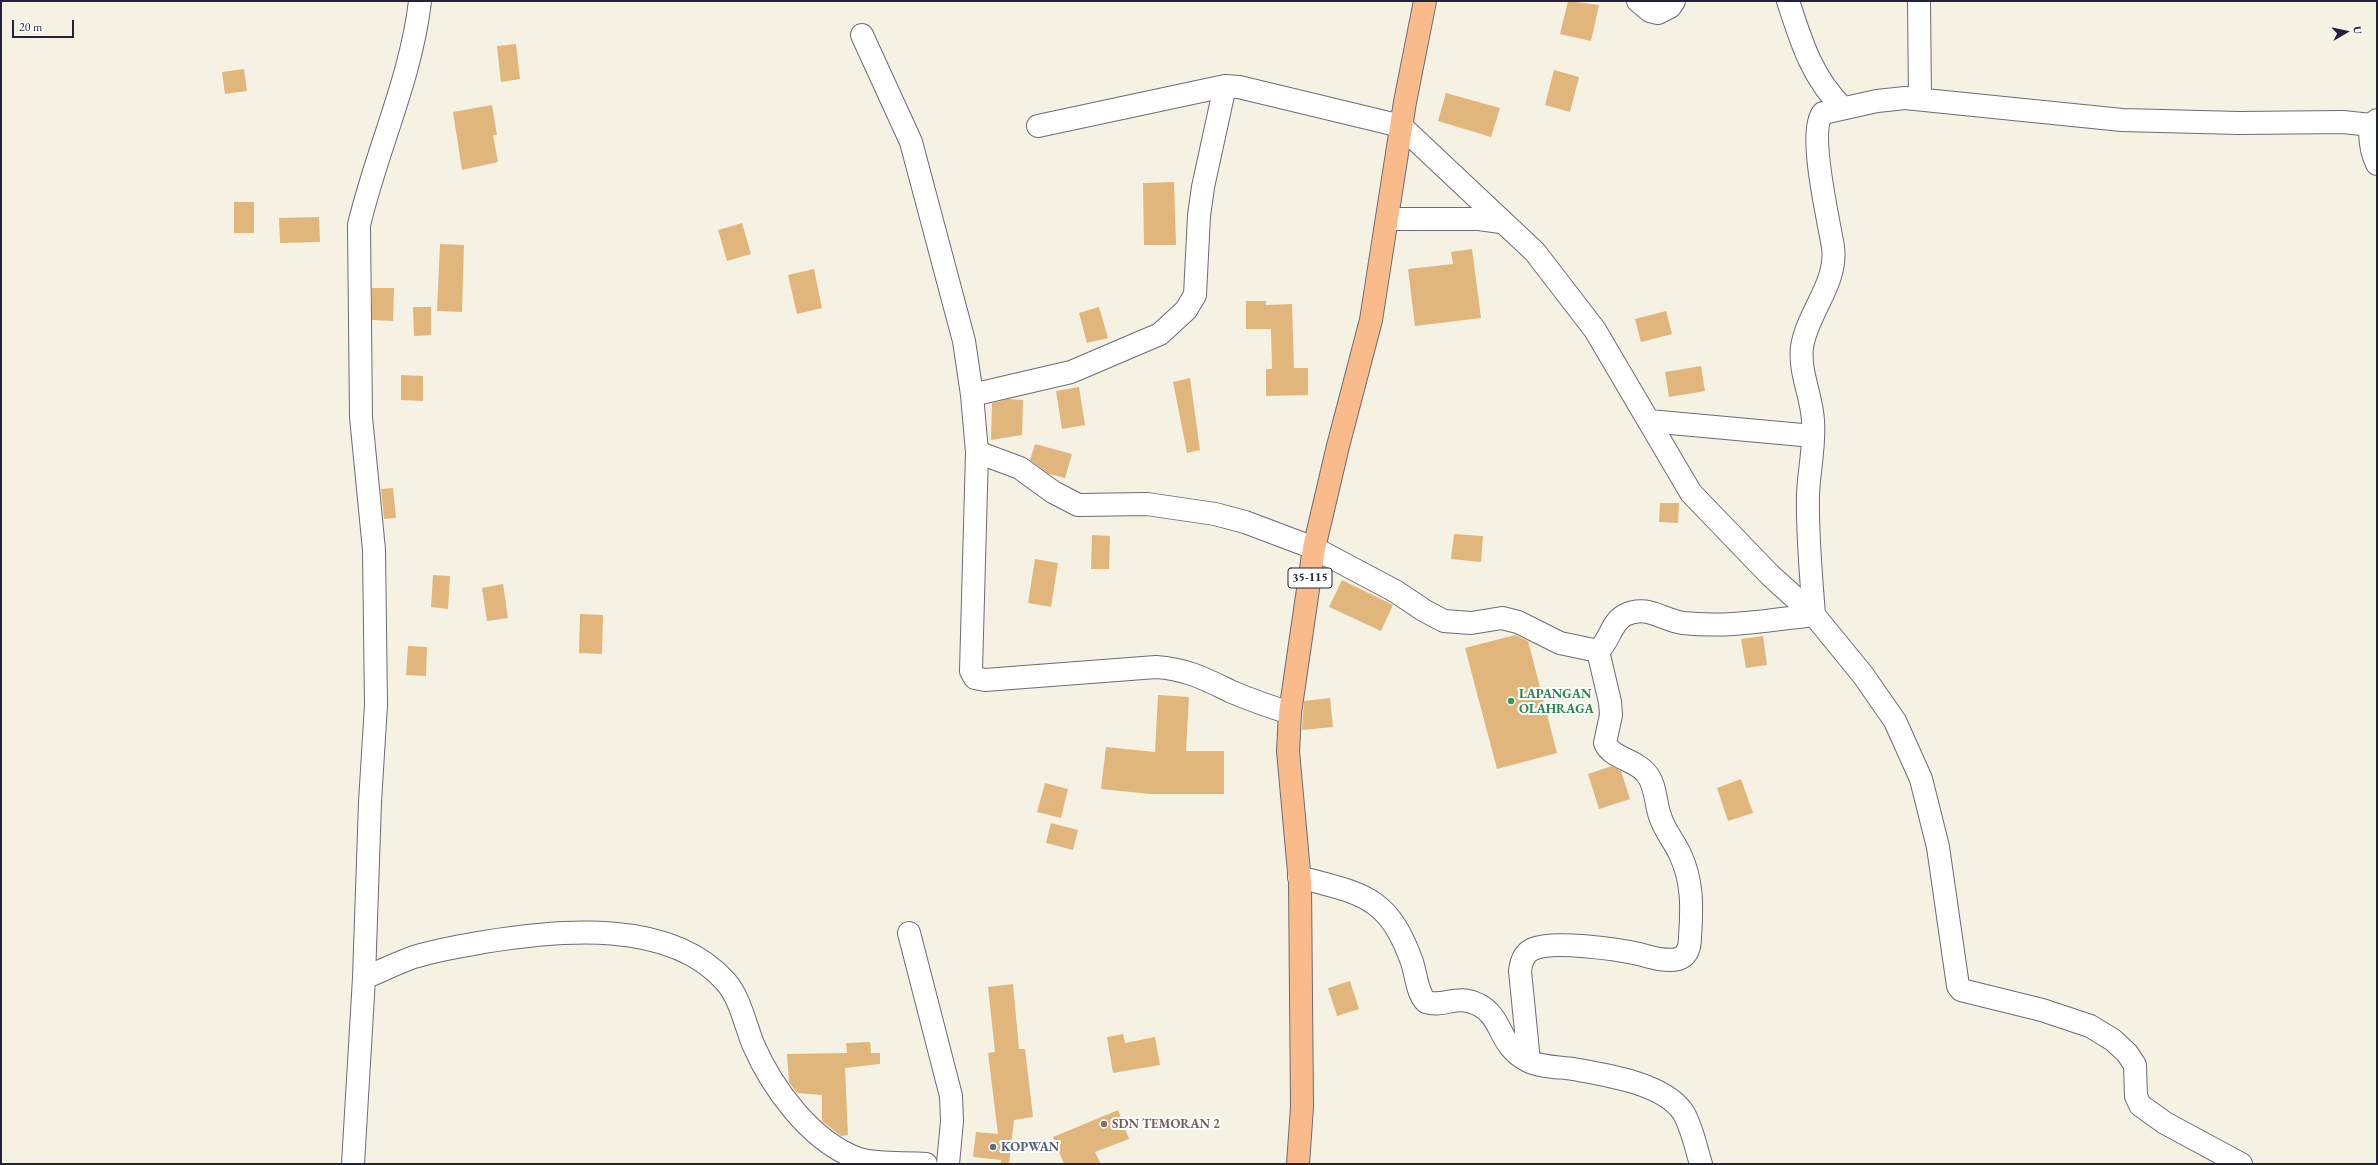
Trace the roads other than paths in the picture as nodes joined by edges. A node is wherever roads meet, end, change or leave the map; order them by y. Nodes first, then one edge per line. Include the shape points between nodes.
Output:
1 (420, 1) edge
2 (1425, 1) edge
3 (1638, 1) edge
4 (1674, 1) edge
5 (1788, 1) edge
6 (1919, 1) edge
7 (862, 35) dead end
8 (1225, 86) junction
9 (1920, 98) junction
10 (1843, 108) junction
11 (2374, 123) edge
12 (1038, 126) dead end
13 (1401, 126) junction
14 (2377, 164) edge
15 (1387, 219) junction
16 (1501, 222) junction
17 (972, 395) junction
18 (1649, 421) junction
19 (1813, 436) junction
20 (977, 452) junction
21 (1314, 548) junction
22 (1814, 615) junction
23 (1598, 651) junction
24 (1290, 713) junction
25 (1299, 877) junction
26 (909, 933) dead end
27 (364, 978) junction
28 (1529, 1061) junction
29 (353, 1164) edge
30 (926, 1164) edge
31 (948, 1164) edge
32 (1298, 1164) edge
33 (1701, 1164) edge
34 (2241, 1164) edge

1 - 27 street via 410,62 359,225 361,417 374,550 376,705
2 - 13 main road, 35-115
3 - 4 street via 1650,11 1658,13 1670,7
5 - 10 street via 1811,66 1826,90
6 - 9 street
7 - 17 street via 911,142 964,341
8 - 12 street
8 - 13 street via 1239,87
8 - 17 street via 1203,187 1195,295 1186,310 1160,334 1071,372
9 - 10 street via 1877,101
9 - 11 street via 2122,120
10 - 19 street via 1823,114 1817,124 1822,186 1833,249 1828,278 1808,323 1802,348 1802,365 1812,407
11 - 14 street via 2370,146
13 - 15 main road, 35-115
13 - 16 street
15 - 16 street via 1479,219
15 - 21 main road, 35-115 via 1371,320
16 - 18 street via 1535,252 1595,330
17 - 20 street
18 - 19 street
18 - 22 street via 1691,493 1770,575
19 - 22 street via 1808,493 1808,535
20 - 21 street via 1020,468 1053,492 1078,504 1146,504 1215,514
20 - 24 street via 971,671 975,678 985,680 1156,667 1173,668 1195,674 1261,704
21 - 23 street via 1389,587 1444,621 1470,623 1502,618 1518,622 1560,644
21 - 24 main road, 35-115
22 - 23 street via 1731,624 1693,623 1671,621 1654,612 1641,610 1619,618
22 - 34 street via 1881,699 1906,742 1921,779 1938,847 1958,986 1961,990 2042,1010 2090,1026 2113,1040 2128,1052 2135,1065 2136,1096 2140,1105 2165,1124
23 - 28 street via 1611,714 1605,743 1611,750 1637,765 1650,779 1660,817 1679,853 1690,883 1690,944 1684,955 1677,959 1559,945 1545,945 1532,950 1521,963 1520,971
24 - 25 main road, 35-115 via 1288,751
25 - 28 street via 1356,892 1372,901 1388,915 1404,942 1424,1000 1430,1004 1438,1004 1460,999 1480,1005 1490,1014 1511,1050
25 - 32 main road, 35-115 via 1302,1099
26 - 31 street via 951,1096 952,1121
27 - 29 street
27 - 30 street via 415,956 552,933 646,938 668,945 692,955 726,981 762,1063 784,1098 803,1120 828,1141 858,1158
28 - 33 street via 1596,1073 1661,1092 1674,1101 1684,1113

